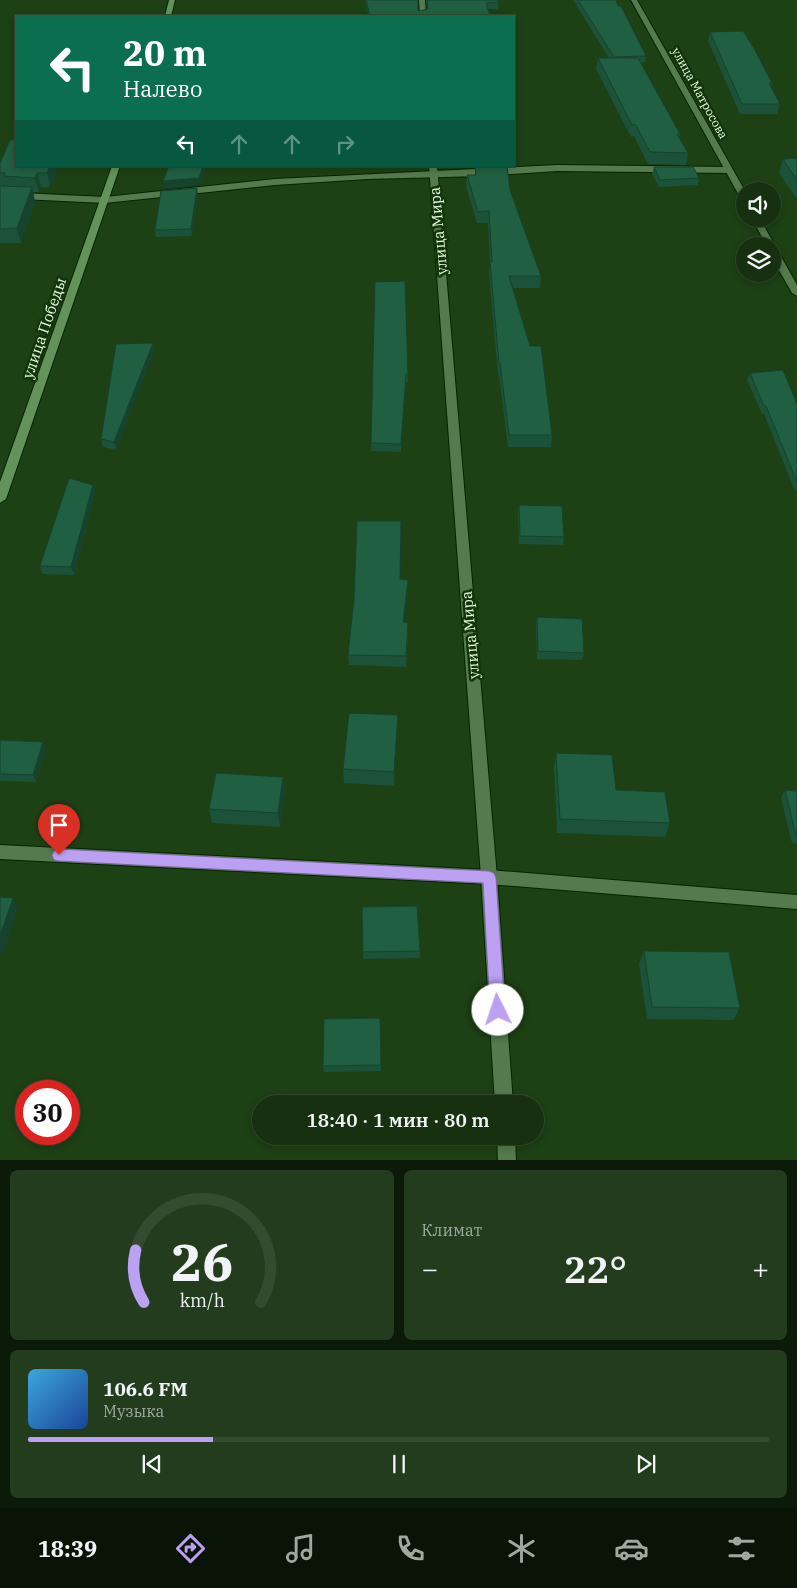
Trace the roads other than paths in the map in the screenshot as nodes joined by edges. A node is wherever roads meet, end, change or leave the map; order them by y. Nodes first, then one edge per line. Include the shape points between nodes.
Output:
1 (172, 0) edge
2 (422, 0) edge
3 (634, 0) edge
4 (168, 15) edge
5 (423, 15) edge
6 (116, 167) edge
7 (433, 170) edge
8 (729, 170) junction
9 (736, 183) edge
10 (0, 196) edge
11 (105, 200) junction
12 (781, 264) edge
13 (797, 293) edge
14 (0, 499) edge
15 (0, 852) edge
16 (489, 878) junction
17 (797, 902) edge
18 (503, 1095) edge
19 (507, 1145) edge
20 (508, 1160) edge

1 - 4 street
2 - 5 street
3 - 8 street, улица Матросова
6 - 11 street, улица Победы
7 - 8 street
7 - 11 street
7 - 16 street, улица Мира
8 - 9 street, улица Матросова
10 - 11 street
11 - 14 street, улица Победы
12 - 13 street
15 - 16 street
16 - 17 street
16 - 18 street, улица Мира
19 - 20 street

